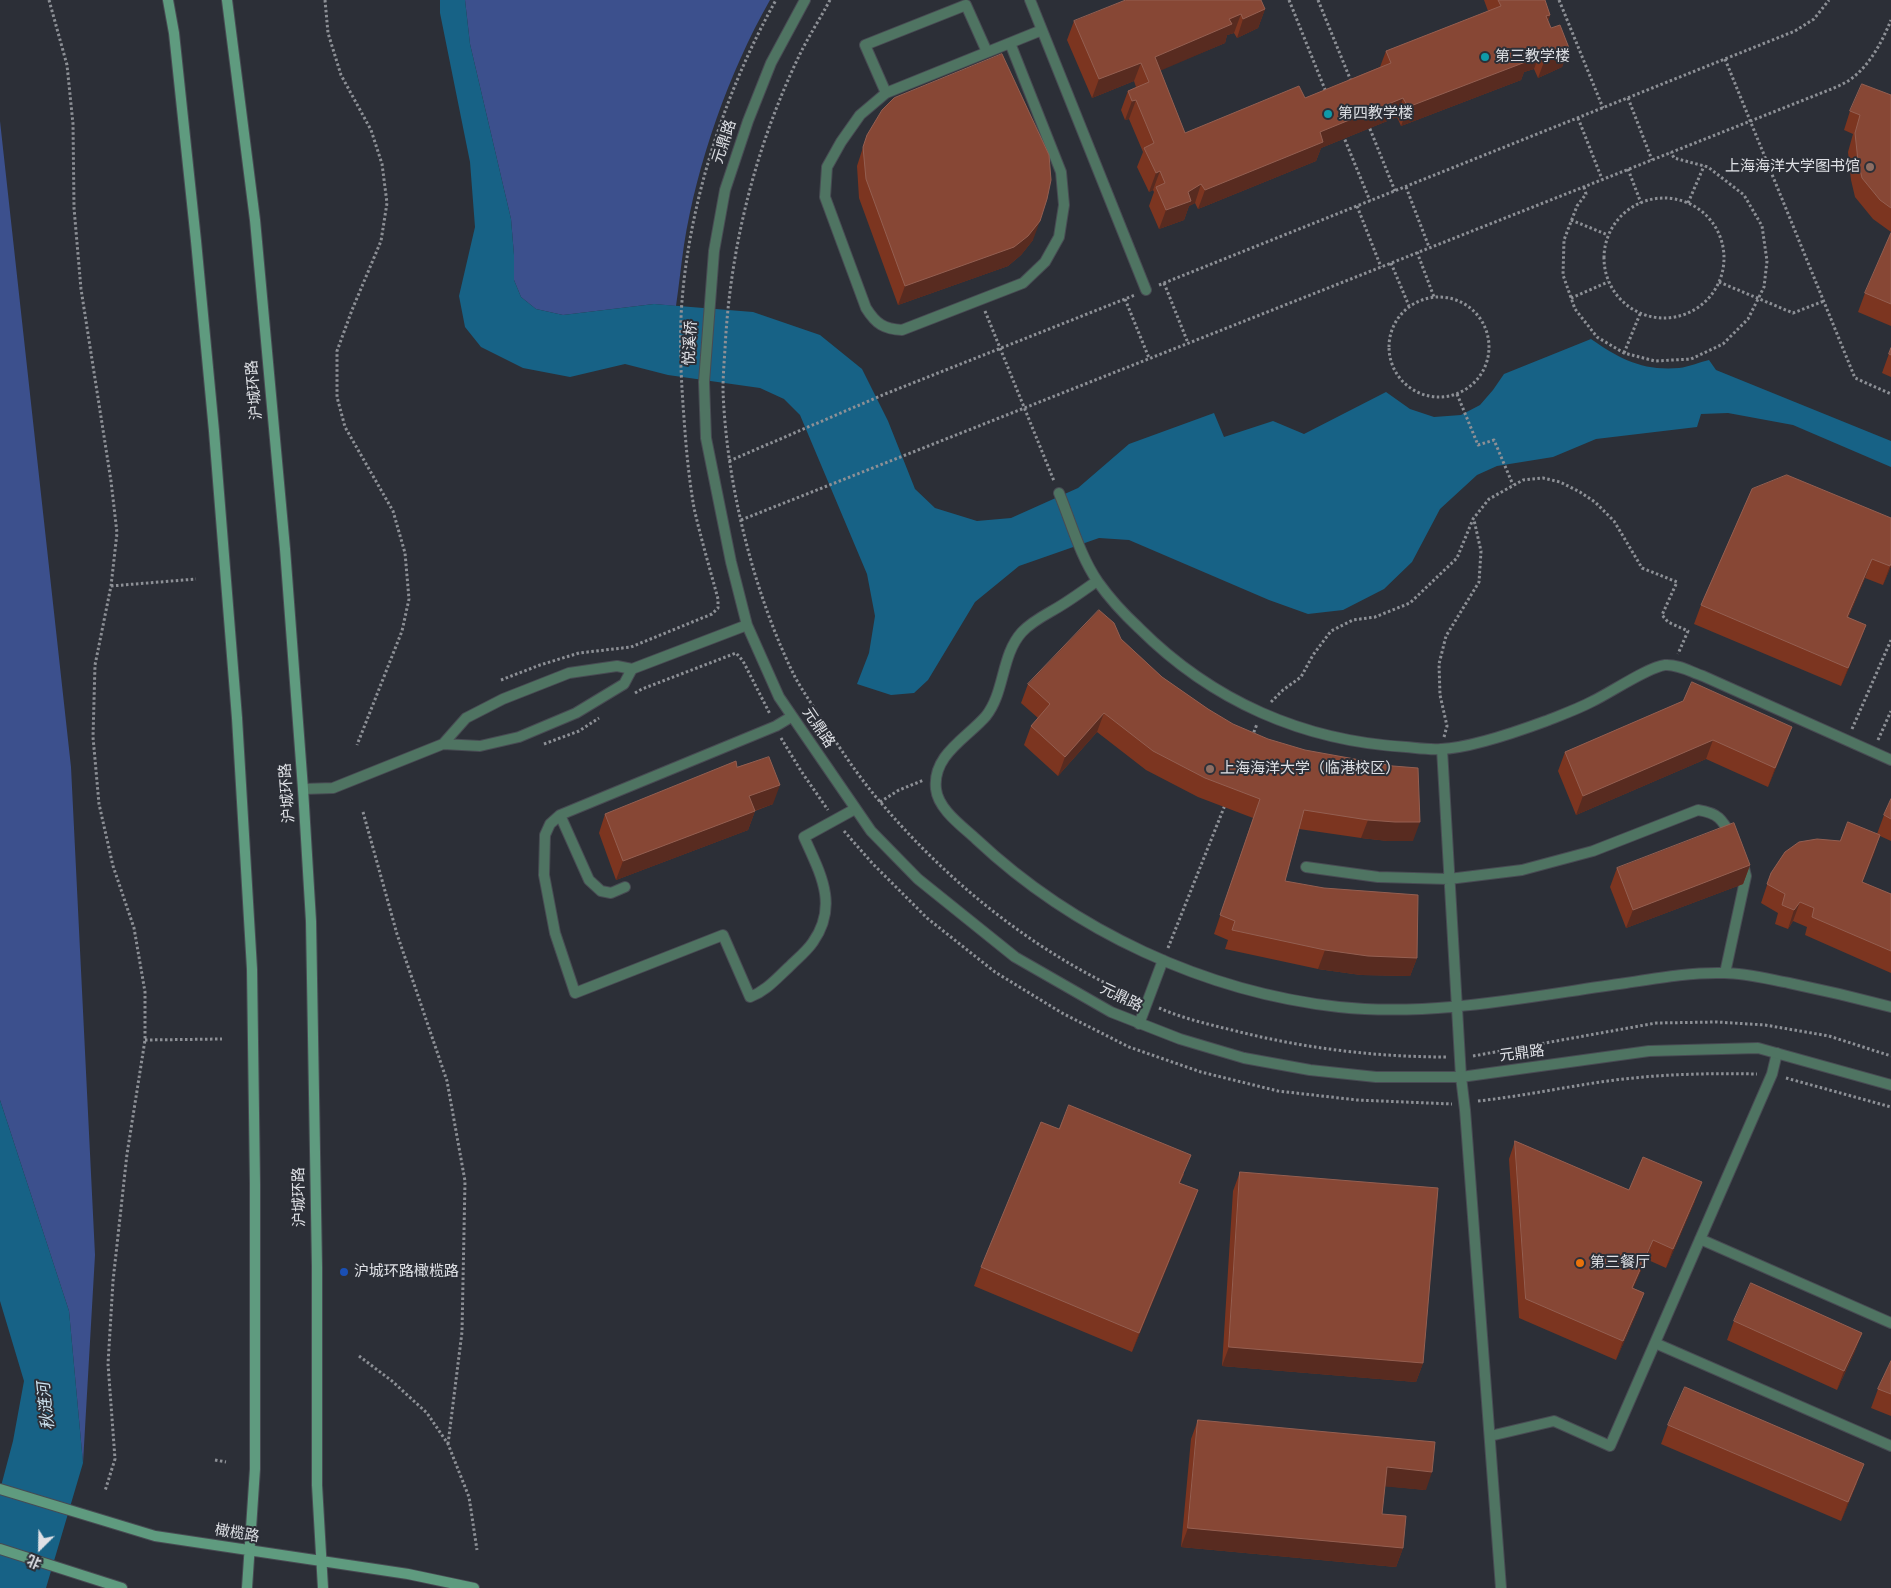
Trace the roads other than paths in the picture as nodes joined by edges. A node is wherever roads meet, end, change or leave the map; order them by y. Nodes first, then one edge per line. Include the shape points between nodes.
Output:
1 (168, 0) edge
2 (227, 0) edge
3 (805, 0) edge
4 (1030, 0) edge
5 (1042, 30) junction
6 (1010, 43) junction
7 (987, 52) junction
8 (886, 93) junction
9 (1146, 290) road end
10 (708, 305) joint
11 (704, 382) joint
12 (1059, 493) road end
13 (1097, 581) junction
14 (747, 625) junction
15 (632, 669) junction
16 (792, 716) junction
17 (443, 744) junction
18 (1442, 750) junction
19 (1891, 760) edge
20 (303, 789) junction
21 (855, 809) junction
22 (560, 815) junction
23 (1306, 867) dead end
24 (1449, 879) junction
25 (625, 887) dead end
26 (1163, 960) junction
27 (1725, 973) junction
28 (1456, 1007) junction
29 (1891, 1008) edge
30 (1139, 1024) junction
31 (1776, 1053) junction
32 (1461, 1077) junction
33 (1891, 1084) edge
34 (1700, 1239) junction
35 (1891, 1323) edge
36 (1655, 1343) junction
37 (1490, 1436) junction
38 (1891, 1446) edge
39 (0, 1489) edge
40 (0, 1549) edge
41 (249, 1551) junction
42 (321, 1563) junction
43 (122, 1588) edge
44 (247, 1588) edge
45 (323, 1588) edge
46 (474, 1588) edge
47 (1501, 1588) edge

1 - 41 main road via 214,431 237,718 251,959 255,1469
2 - 20 main road, 沪城环路 via 256,230
3 - 10 street, 元鼎路 via 771,63 725,190
4 - 5 street
5 - 6 street
5 - 9 street
6 - 7 street
6 - 8 street via 1061,172 1064,205 1059,236 1045,262 1023,284 902,330 888,329 873,320 866,308 825,197 827,167 860,114
7 - 8 street
7 - 8 street via 966,5 865,45
10 - 11 street, 悦溪桥
11 - 14 street, 元鼎路 via 706,438 730,562
12 - 13 street
13 - 18 street via 1156,645 1232,700 1276,720 1333,738
13 - 26 street via 1032,622 1018,636 1007,659 995,701 986,716 944,757 936,776 936,791 940,803 1003,865 1097,928
14 - 15 street
14 - 16 street, 元鼎路 via 778,697
15 - 17 street via 617,666 568,674 503,699 466,718
15 - 17 street via 624,684 584,708 519,737 480,746
16 - 21 street, 元鼎路
16 - 22 street via 776,726
17 - 20 street via 333,788
18 - 19 street via 1546,721 1666,665 1703,676
18 - 24 street
20 - 42 main road, 沪城环路 via 311,921 317,1486
21 - 22 street via 804,837 822,878 827,903 823,924 813,943 762,993 750,997 723,935 575,993 555,933 544,875 545,835 550,824
21 - 30 street, 元鼎路 via 871,831 918,879 1015,957 1111,1012
22 - 25 street via 588,880 601,891 611,893
23 - 24 street via 1378,878
24 - 27 street via 1522,870 1593,851 1698,810 1712,812 1724,822 1739,849 1746,876
24 - 28 street
26 - 28 street via 1228,984 1296,1000 1341,1007 1415,1010
26 - 30 street
27 - 28 street via 1669,977
27 - 29 street via 1811,988
28 - 32 street
30 - 32 street, 元鼎路 via 1244,1058 1310,1070 1376,1076
31 - 32 street, 元鼎路 via 1758,1048 1649,1051
31 - 33 street, 元鼎路
31 - 34 street via 1772,1074
32 - 37 street
34 - 35 street
34 - 36 street
36 - 37 street via 1610,1446 1554,1421
36 - 38 street
37 - 47 street
39 - 41 main road, 橄榄路 via 155,1536
40 - 43 main road
41 - 42 main road, 橄榄路
41 - 44 main road
42 - 45 main road, 沪城环路
42 - 46 main road, 橄榄路 via 408,1574

